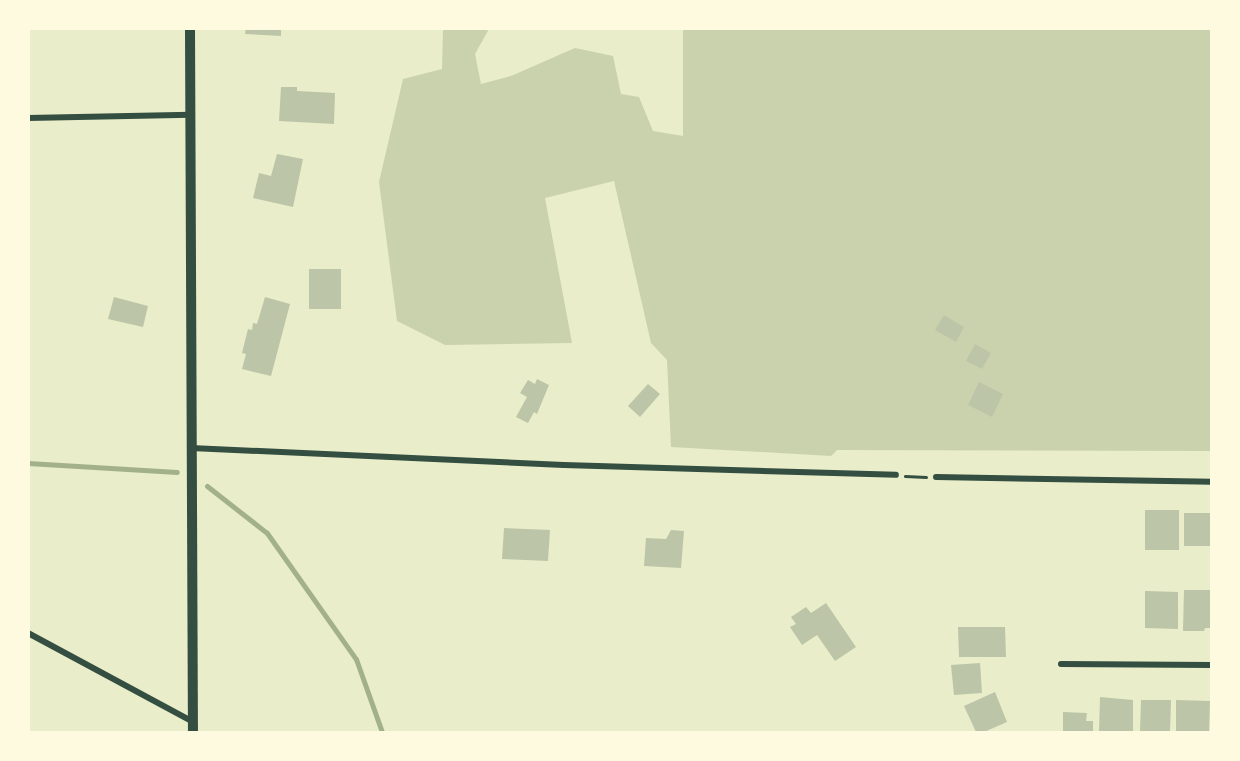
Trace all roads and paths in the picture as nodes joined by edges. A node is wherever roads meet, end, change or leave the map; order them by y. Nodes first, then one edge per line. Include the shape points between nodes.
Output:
1 (190, 28) edge
2 (190, 115) junction
3 (28, 118) edge
4 (191, 448) junction
5 (896, 476) joint
6 (936, 477) joint
7 (1212, 482) edge
8 (28, 633) edge
9 (1061, 664) dead end
10 (1212, 665) edge
11 (193, 727) edge

1 - 2 street
2 - 3 street
2 - 4 street
4 - 5 street
4 - 11 street
5 - 6 path
6 - 7 street
8 - 11 street
9 - 10 street

